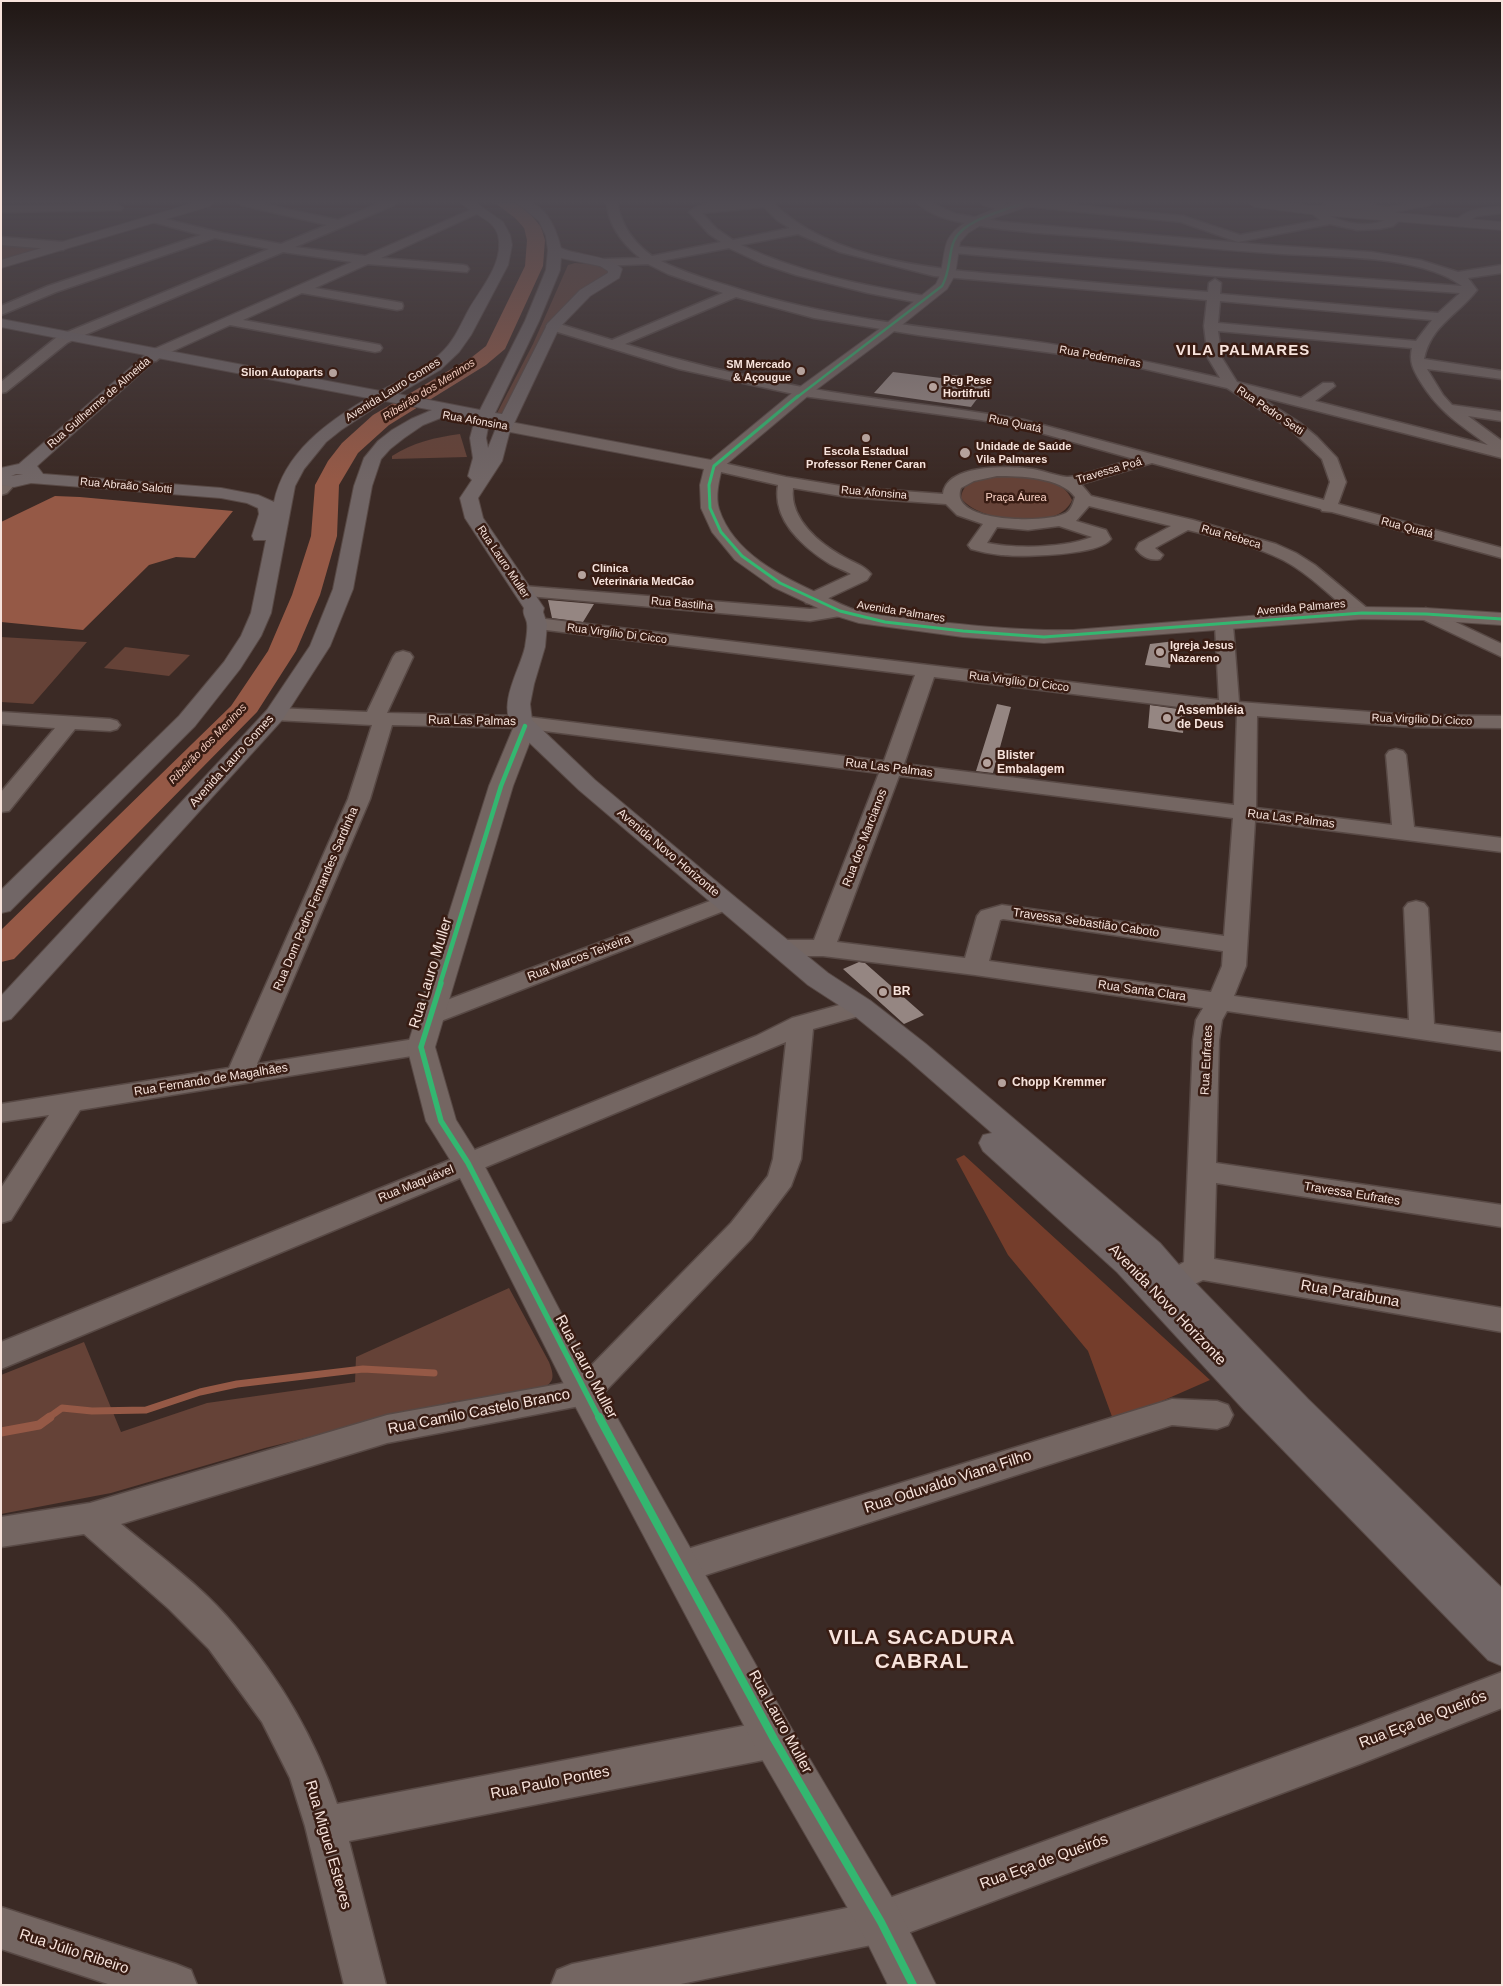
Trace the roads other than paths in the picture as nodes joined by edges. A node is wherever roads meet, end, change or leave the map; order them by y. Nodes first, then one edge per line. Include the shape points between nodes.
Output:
1 (36, 296) edge
2 (168, 296) edge
3 (285, 296) edge
4 (338, 296) edge
5 (484, 296) edge
6 (542, 296) edge
7 (582, 296) edge
8 (728, 296) edge
9 (743, 296) edge
10 (899, 296) edge
11 (930, 296) edge
12 (1188, 296) edge
13 (1465, 296) edge
14 (1215, 298) junction
15 (925, 300) junction
16 (397, 306) dead end
17 (1, 310) edge
18 (1441, 317) junction
19 (227, 321) junction
20 (1, 323) edge
21 (553, 326) junction
22 (1211, 326) junction
23 (1, 328) edge
24 (890, 328) junction
25 (66, 338) junction
26 (611, 344) junction
27 (1420, 346) junction
28 (375, 348) dead end
29 (154, 355) junction
30 (1419, 364) junction
31 (1502, 375) edge
32 (1232, 385) junction
33 (1328, 386) dead end
34 (1, 389) edge
35 (804, 392) junction
36 (497, 394) junction
37 (385, 400) junction
38 (1303, 403) junction
39 (1448, 409) junction
40 (435, 410) junction
41 (1502, 417) edge
42 (483, 419) junction
43 (506, 423) junction
44 (458, 428) dead end
45 (421, 438) dead end
46 (1502, 448) edge
47 (1502, 453) edge
48 (373, 458) junction
49 (1150, 459) junction
50 (714, 466) junction
51 (294, 472) junction
52 (27, 473) junction
53 (3, 481) edge
54 (786, 482) junction
55 (1067, 483) junction
56 (474, 490) junction
57 (221, 493) junction
58 (951, 499) junction
59 (1082, 499) junction
60 (1328, 508) junction
61 (1060, 521) junction
62 (992, 522) junction
63 (1187, 524) junction
64 (1502, 553) edge
65 (1154, 555) dead end
66 (523, 591) junction
67 (812, 599) junction
68 (840, 611) junction
69 (1362, 613) junction
70 (1426, 614) junction
71 (1502, 619) edge
72 (537, 624) junction
73 (1224, 625) junction
74 (1502, 651) edge
75 (403, 657) dead end
76 (926, 671) junction
77 (1238, 708) junction
78 (275, 714) junction
79 (1, 718) edge
80 (379, 719) junction
81 (1502, 722) edge
82 (69, 723) junction
83 (523, 724) junction
84 (110, 725) dead end
85 (1396, 755) dead end
86 (892, 769) junction
87 (1, 806) edge
88 (1244, 813) junction
89 (1404, 833) junction
90 (1502, 845) edge
91 (1, 884) edge
92 (726, 902) junction
93 (1, 905) edge
94 (1416, 908) dead end
95 (1236, 944) junction
96 (781, 948) junction
97 (823, 948) junction
98 (975, 967) junction
99 (1219, 1002) junction
100 (851, 1010) junction
101 (1, 1013) edge
102 (801, 1024) junction
103 (1422, 1030) junction
104 (427, 1031) junction
105 (1502, 1042) edge
106 (240, 1076) junction
107 (71, 1103) junction
108 (1, 1113) edge
109 (468, 1163) junction
110 (1203, 1171) junction
111 (1, 1212) edge
112 (1502, 1216) edge
113 (1186, 1275) junction
114 (1502, 1320) edge
115 (1, 1356) edge
116 (585, 1392) junction
117 (1217, 1416) dead end
118 (90, 1518) junction
119 (1, 1532) edge
120 (681, 1567) junction
121 (1502, 1615) edge
122 (1502, 1647) edge
123 (1502, 1690) edge
124 (774, 1739) junction
125 (325, 1826) junction
126 (881, 1922) junction
127 (1, 1928) edge
128 (176, 1985) edge
129 (365, 1985) edge
130 (572, 1985) edge
131 (913, 1985) edge

1 - 17 street
2 - 25 street
3 - 19 street, Rua Guilherme de Almeida
4 - 16 street
5 - 37 main road, Avenida Lauro Gomes via 459,343 442,360
6 - 36 main road
7 - 21 main road
8 - 26 street
9 - 24 street, Rua Pederneiras via 784,308
10 - 15 street
11 - 15 street
12 - 14 street
13 - 18 street
14 - 18 street
14 - 22 street, Rua Pedro Setti
15 - 24 street
18 - 27 street
19 - 28 street
19 - 29 street, Rua Guilherme de Almeida
20 - 25 main road, Rua Afonsina
21 - 26 street, Rua Quatá
21 - 43 main road
22 - 27 street
22 - 32 street, Rua Pedro Setti via 1215,358
23 - 25 main road, Rua Afonsina
24 - 32 street, Rua Pederneiras via 1093,354
24 - 35 street
25 - 29 main road, Rua Afonsina
25 - 34 street
26 - 35 street, Rua Quatá via 679,365
27 - 30 street
29 - 37 main road, Rua Afonsina
29 - 52 main road, Rua Guilherme de Almeida
30 - 31 street
30 - 39 street via 1437,397
32 - 38 street, Rua Pederneiras
32 - 60 street, Rua Pedro Setti via 1294,426 1329,458 1338,482
33 - 38 street
35 - 49 street, Rua Quatá via 1000,420
35 - 50 street
36 - 40 main road via 480,404
36 - 42 main road
37 - 40 main road, Rua Afonsina
37 - 51 main road, Avenida Lauro Gomes via 333,428 315,442
38 - 47 street, Rua Pederneiras
39 - 41 street
39 - 46 street
40 - 42 main road, Rua Afonsina
40 - 48 main road, Avenida Lauro Gomes via 398,434
42 - 43 main road, Rua Afonsina
42 - 44 main road
42 - 56 main road, Rua Lauro Muller via 478,438 482,458
43 - 50 street, Rua Afonsina
43 - 56 main road via 493,461
45 - 48 main road
48 - 78 main road, Avenida Lauro Gomes via 364,486 343,589 320,646
49 - 55 street, Travessa Poá
49 - 60 street, Rua Quatá
50 - 54 street, Rua Afonsina
50 - 67 street, Avenida Palmares via 709,485 710,508 721,532 742,556 761,571
51 - 57 main road, Avenida Lauro Gomes via 266,490
51 - 93 main road, Avenida Lauro Gomes via 281,505 261,613 234,666 187,721
52 - 53 main road via 12,470
52 - 57 main road, Rua Abraão Salotti
54 - 58 street, Rua Afonsina via 875,495
54 - 67 street via 783,496 790,517 800,530 819,549 862,574
55 - 58 street via 1028,472 997,471 961,480 954,486
55 - 59 street via 1078,491
56 - 66 main road, Rua Lauro Muller via 469,498 474,518
57 - 91 main road via 258,501 267,505 268,510 249,599 235,635 206,680 170,719
58 - 62 street via 961,510
59 - 61 street via 1078,511
59 - 63 street, Rua Rebeca
60 - 64 street, Rua Quatá
61 - 62 street via 1028,525
61 - 62 street via 1094,531 1102,539 1074,547 1032,551 977,545
63 - 65 street via 1145,547
63 - 69 street, Rua Rebeca via 1244,539 1290,557
66 - 68 street, Rua Bastilha via 799,614
66 - 72 main road, Rua Lauro Muller via 534,608
67 - 68 street, Avenida Palmares
68 - 73 street, Avenida Palmares via 859,618 912,625 1044,637
69 - 70 street, Avenida Palmares
69 - 73 street, Avenida Palmares
70 - 71 street, Avenida Palmares
70 - 74 street
72 - 76 street, Rua Virgílio Di Cicco
72 - 83 main road, Rua Lauro Muller via 535,647 519,704
73 - 77 street, Rua Eufrates
75 - 80 street, Rua Dom Pedro Fernandes Sardinha
76 - 77 street, Rua Virgílio Di Cicco
76 - 86 street, Rua dos Marcianos
77 - 81 street, Rua Virgílio Di Cicco via 1411,722
77 - 88 street, Rua Eufrates
78 - 80 street, Rua Las Palmas
78 - 101 main road, Avenida Lauro Gomes
79 - 82 street
80 - 83 street, Rua Las Palmas
80 - 106 street, Rua Dom Pedro Fernandes Sardinha via 359,799
82 - 84 street
82 - 87 street
83 - 86 street, Rua Las Palmas
83 - 92 main road, Avenida Novo Horizonte via 587,785
83 - 104 street, Rua Lauro Muller
85 - 89 street
86 - 88 street, Rua Las Palmas
86 - 97 street, Rua dos Marcianos
88 - 89 street, Rua Las Palmas
88 - 95 street, Rua Eufrates
89 - 90 street, Rua Las Palmas
92 - 96 main road, Avenida Novo Horizonte
92 - 104 street, Rua Marcos Teixeira
94 - 103 street
95 - 98 street, Travessa Sebastião Caboto via 1002,912 989,916
95 - 99 street, Rua Eufrates via 1234,966
96 - 97 street, Rua Santa Clara
96 - 100 main road, Avenida Novo Horizonte
97 - 98 street, Rua Santa Clara
98 - 99 street, Rua Santa Clara
99 - 103 street, Rua Santa Clara
99 - 110 street, Rua Eufrates via 1208,1020 1206,1040
100 - 102 street, Rua Maquiável
100 - 113 main road, Avenida Novo Horizonte via 916,1051 1148,1252
100 - 122 main road, Avenida Novo Horizonte via 963,1116 1129,1262 1257,1400
102 - 109 street, Rua Maquiável via 765,1042
102 - 116 street, Rua Camilo Castelo Branco via 787,1159 781,1179 741,1231
103 - 105 street, Rua Santa Clara
104 - 106 street, Rua Fernando de Magalhães
104 - 109 street, Rua Lauro Muller via 441,1121
106 - 107 street, Rua Fernando de Magalhães
107 - 108 street, Rua Fernando de Magalhães
107 - 111 street
109 - 115 street, Rua Maquiável
109 - 116 street, Rua Lauro Muller
110 - 112 street, Travessa Eufrates
110 - 113 street, Rua Eufrates
113 - 114 street, Rua Paraibuna
113 - 121 main road, Avenida Novo Horizonte via 1295,1409
116 - 118 street, Rua Camilo Castelo Branco via 387,1429
116 - 120 street, Rua Lauro Muller
117 - 120 street, Rua Oduvaldo Viana Filho via 1172,1412
118 - 119 street, Rua Camilo Castelo Branco
118 - 125 street, Rua Miguel Esteves via 182,1597 222,1637 275,1709 307,1772
120 - 124 street, Rua Lauro Muller
123 - 126 street, Rua Eça de Queirós
124 - 125 street, Rua Paulo Pontes
124 - 126 street, Rua Lauro Muller
125 - 129 street, Rua Miguel Esteves
126 - 130 street, Rua Eça de Queirós
126 - 131 street, Rua Lauro Muller
127 - 128 street, Rua Júlio Ribeiro

